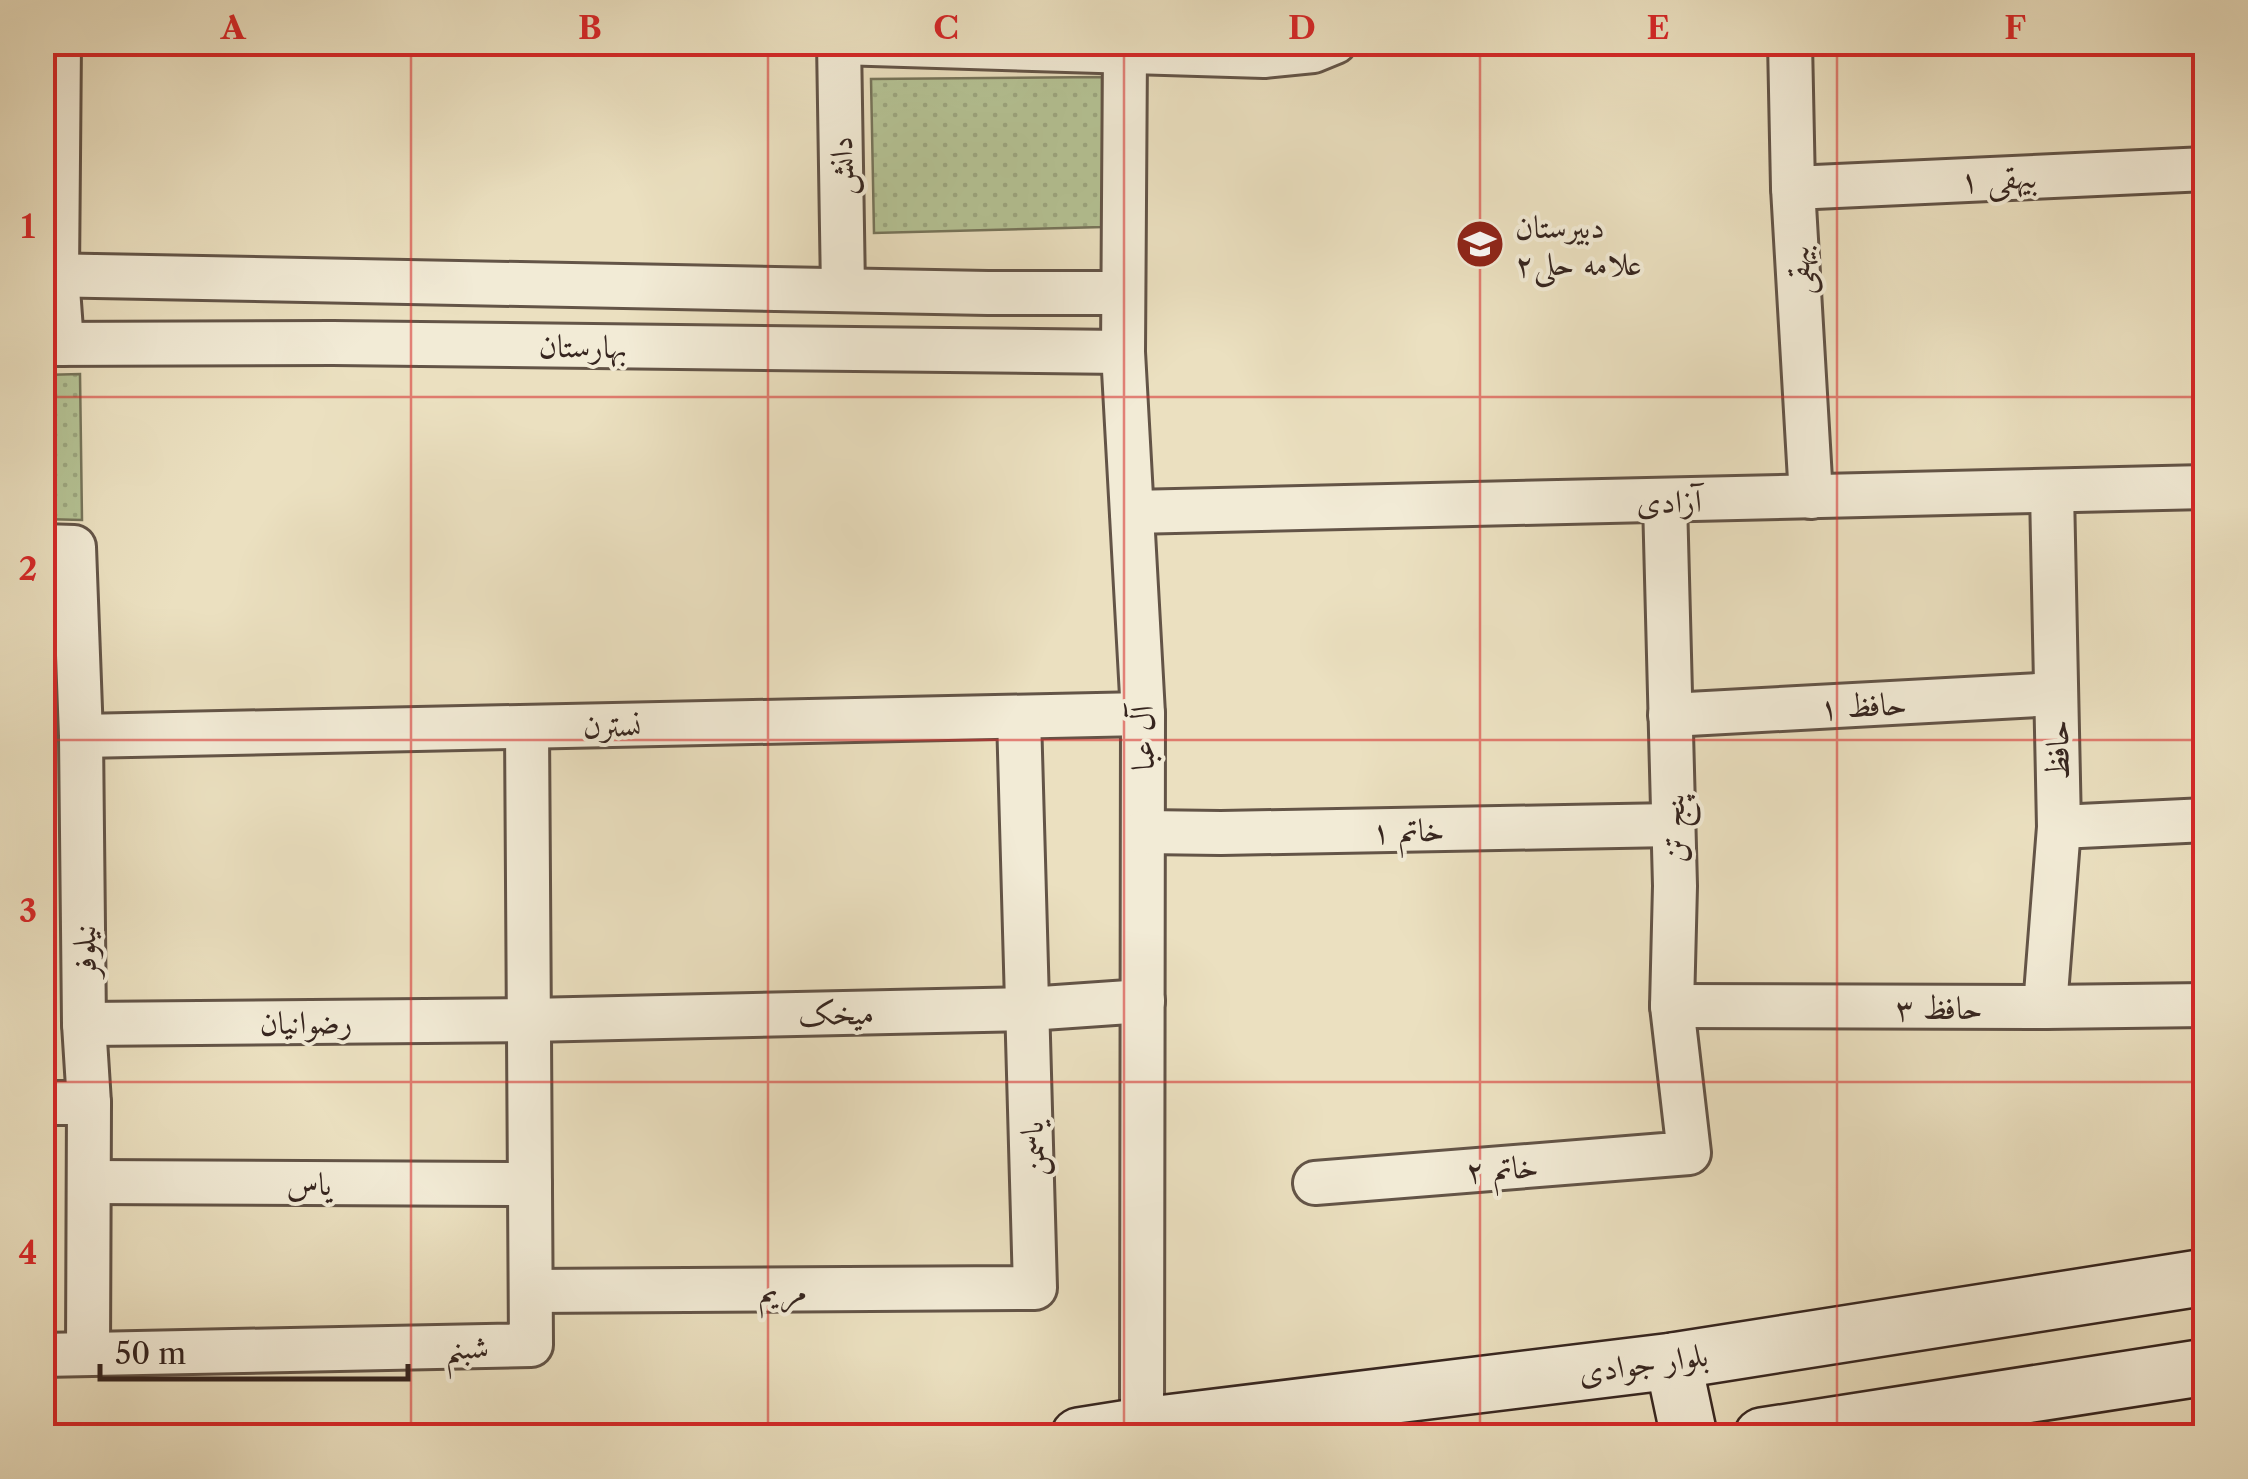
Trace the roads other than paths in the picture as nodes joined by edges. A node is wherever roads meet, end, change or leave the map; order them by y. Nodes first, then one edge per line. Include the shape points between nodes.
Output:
1 (1336, 42) edge
2 (1790, 42) edge
3 (839, 43) edge
4 (1125, 51) junction
5 (54, 56) edge
6 (2206, 169) edge
7 (1794, 188) junction
8 (50, 275) edge
9 (843, 290) junction
10 (1122, 292) junction
11 (52, 344) edge
12 (1123, 352) junction
13 (2206, 487) edge
14 (2052, 492) junction
15 (1811, 497) junction
16 (1665, 501) junction
17 (1132, 512) junction
18 (58, 547) edge
19 (2056, 694) junction
20 (1143, 714) junction
21 (1670, 715) junction
22 (1019, 717) junction
23 (526, 727) junction
24 (81, 736) junction
25 (62, 819) edge
26 (2206, 820) edge
27 (1673, 825) junction
28 (2058, 828) junction
29 (1143, 832) junction
30 (1143, 1001) junction
31 (2206, 1005) edge
32 (1672, 1006) junction
33 (2046, 1007) junction
34 (1028, 1009) junction
35 (529, 1020) junction
36 (84, 1024) junction
37 (89, 1102) junction
38 (42, 1103) edge
39 (1688, 1154) joint
40 (89, 1182) junction
41 (1315, 1183) dead end
42 (530, 1184) junction
43 (2206, 1276) edge
44 (1036, 1288) joint
45 (531, 1291) junction
46 (42, 1354) edge
47 (88, 1354) junction
48 (1674, 1360) junction
49 (2206, 1368) edge
50 (1142, 1426) junction
51 (1079, 1436) edge
52 (1689, 1436) edge
53 (1762, 1436) edge

1 - 4 street via 1264,56
2 - 7 street, بیهقی
3 - 4 street
3 - 9 street, دانش
4 - 10 street, آل عبا
5 - 8 street
6 - 7 street, بیهقی ۱
7 - 15 street, بیهقی
8 - 9 street, بهارستان
8 - 11 street
9 - 10 street, بهارستان
10 - 12 street, آل عبا
11 - 12 street, بهارستان
12 - 17 street, آل عبا
13 - 14 street, آزادی
14 - 15 street, آزادی
14 - 19 street, حافظ
15 - 16 street, آزادی
16 - 17 street, آزادی
16 - 21 street, پنج تن
17 - 20 street, آل عبا
18 - 24 street, نیلوفر
19 - 21 street, حافظ ۱
19 - 28 street, حافظ
20 - 22 street, نسترن
20 - 29 street, آل عبا
21 - 27 street, پنج تن
22 - 23 street, نسترن
22 - 34 street, یاسمن
23 - 24 street, نسترن
23 - 35 street
24 - 25 street, نیلوفر
25 - 36 street, نیلوفر
26 - 28 street
27 - 29 street, خاتم ۱
27 - 32 street, پنج تن
28 - 33 street, حافظ
29 - 30 street, آل عبا
30 - 34 street, میخک
30 - 50 street, آل عبا
31 - 33 street, حافظ ۳
32 - 33 street, حافظ ۳
32 - 39 street, پنج تن
34 - 35 street, میخک
34 - 44 street, یاسمن
35 - 36 street, رضوانیان
35 - 42 street
36 - 37 street, نیلوفر
37 - 38 street
37 - 40 street, نیلوفر
39 - 41 street, خاتم ۲
40 - 42 street, یاس
40 - 47 street, نیلوفر
42 - 45 street
43 - 48 street, بلوار جوادی
44 - 45 street, مریم
45 - 47 street, شبنم via 531,1345
46 - 47 street, شبنم
48 - 50 street, بلوار جوادی
48 - 52 street
49 - 53 street
50 - 51 street, بلوار جوادی

